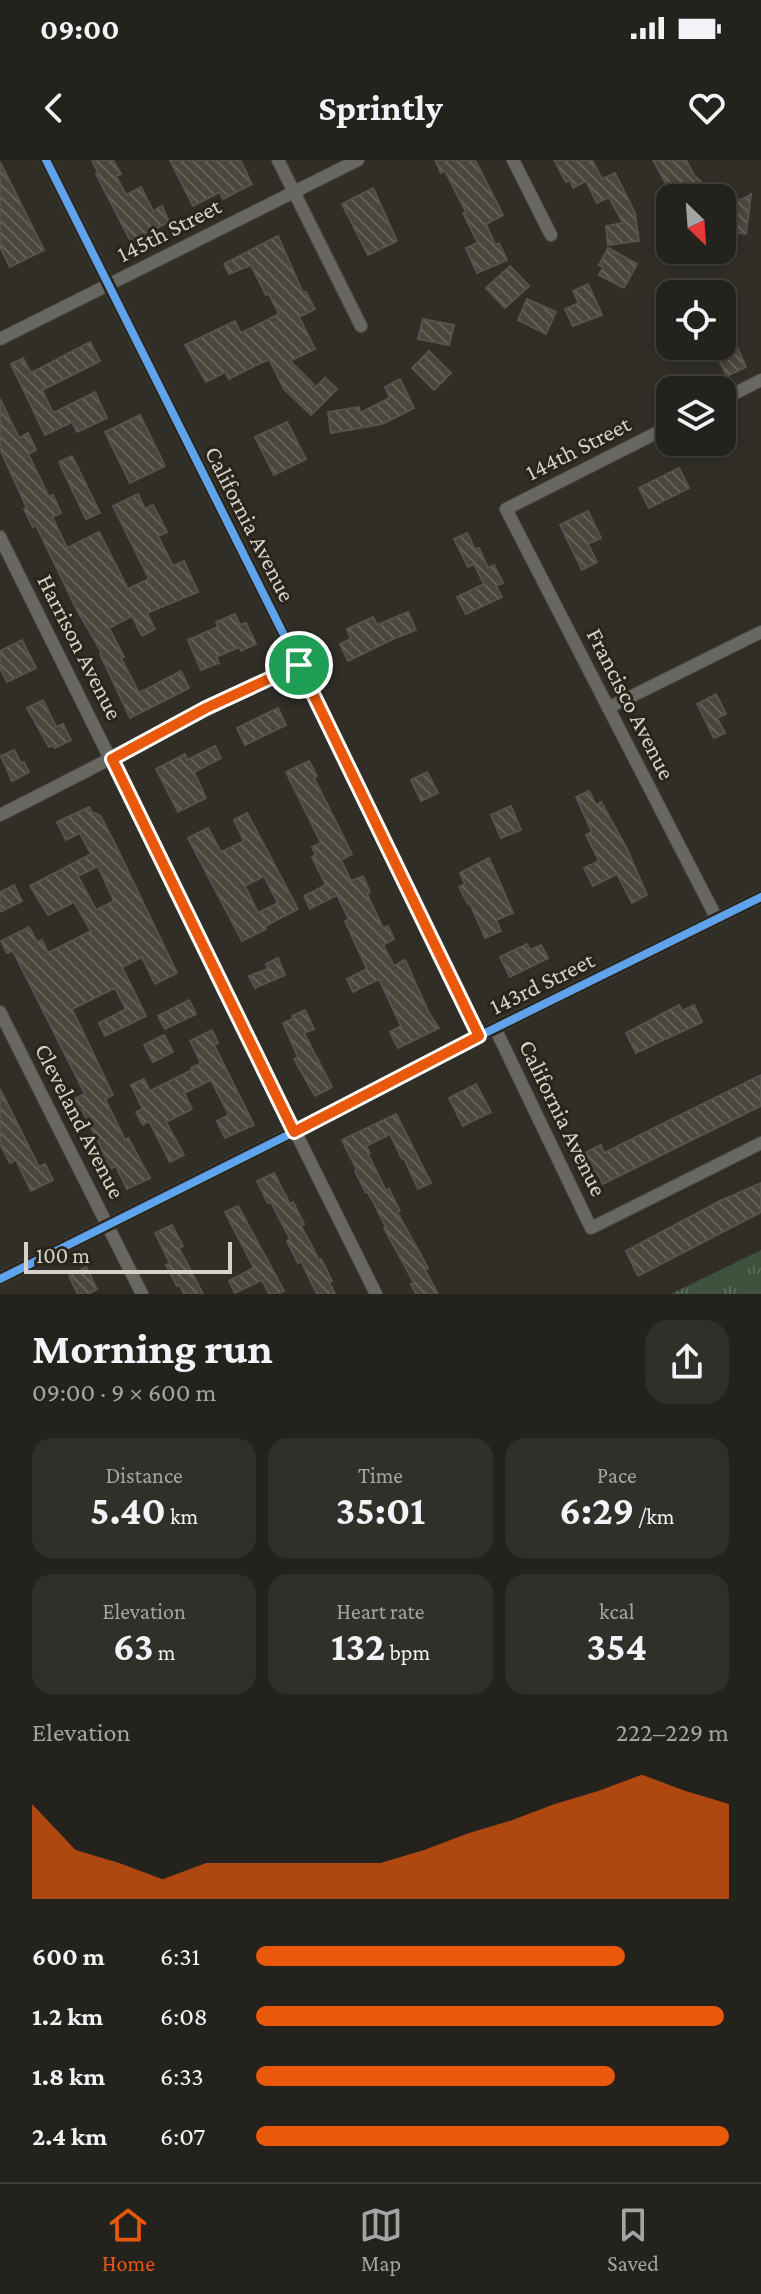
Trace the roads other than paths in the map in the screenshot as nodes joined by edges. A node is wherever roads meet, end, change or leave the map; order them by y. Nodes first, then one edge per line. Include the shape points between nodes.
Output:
1 (46, 160) edge
2 (278, 160) edge
3 (358, 160) edge
4 (513, 160) edge
5 (295, 192) junction
6 (551, 235) dead end
7 (109, 285) junction
8 (361, 326) dead end
9 (0, 339) edge
10 (761, 380) edge
11 (736, 393) edge
12 (656, 433) edge
13 (506, 509) joint
14 (0, 537) edge
15 (761, 632) edge
16 (299, 665) junction
17 (608, 708) junction
18 (112, 759) junction
19 (0, 815) edge
20 (761, 897) edge
21 (717, 919) junction
22 (0, 1012) edge
23 (495, 1028) junction
24 (479, 1036) junction
25 (294, 1132) junction
26 (761, 1143) edge
27 (107, 1224) junction
28 (0, 1279) edge
29 (142, 1294) edge
30 (376, 1294) edge

1 - 7 street, California Avenue
2 - 5 street
3 - 5 street, 145th Street
4 - 6 street
5 - 7 street, 145th Street
5 - 8 street
7 - 9 street, 145th Street
7 - 16 street, California Avenue
10 - 11 street
12 - 13 street, 144th Street
13 - 17 street, Francisco Avenue
14 - 18 street, Harrison Avenue
15 - 17 street
16 - 18 street
16 - 24 street, California Avenue
17 - 21 street, Francisco Avenue
18 - 19 street
18 - 25 street, Harrison Avenue
20 - 21 street, 143rd Street
21 - 23 street, 143rd Street
22 - 27 street, Cleveland Avenue
23 - 24 street, 143rd Street
23 - 26 street, California Avenue via 591,1228
24 - 25 street, 143rd Street
25 - 27 street, 143rd Street
25 - 30 street, Harrison Avenue
27 - 28 street, 143rd Street
27 - 29 street, Cleveland Avenue

